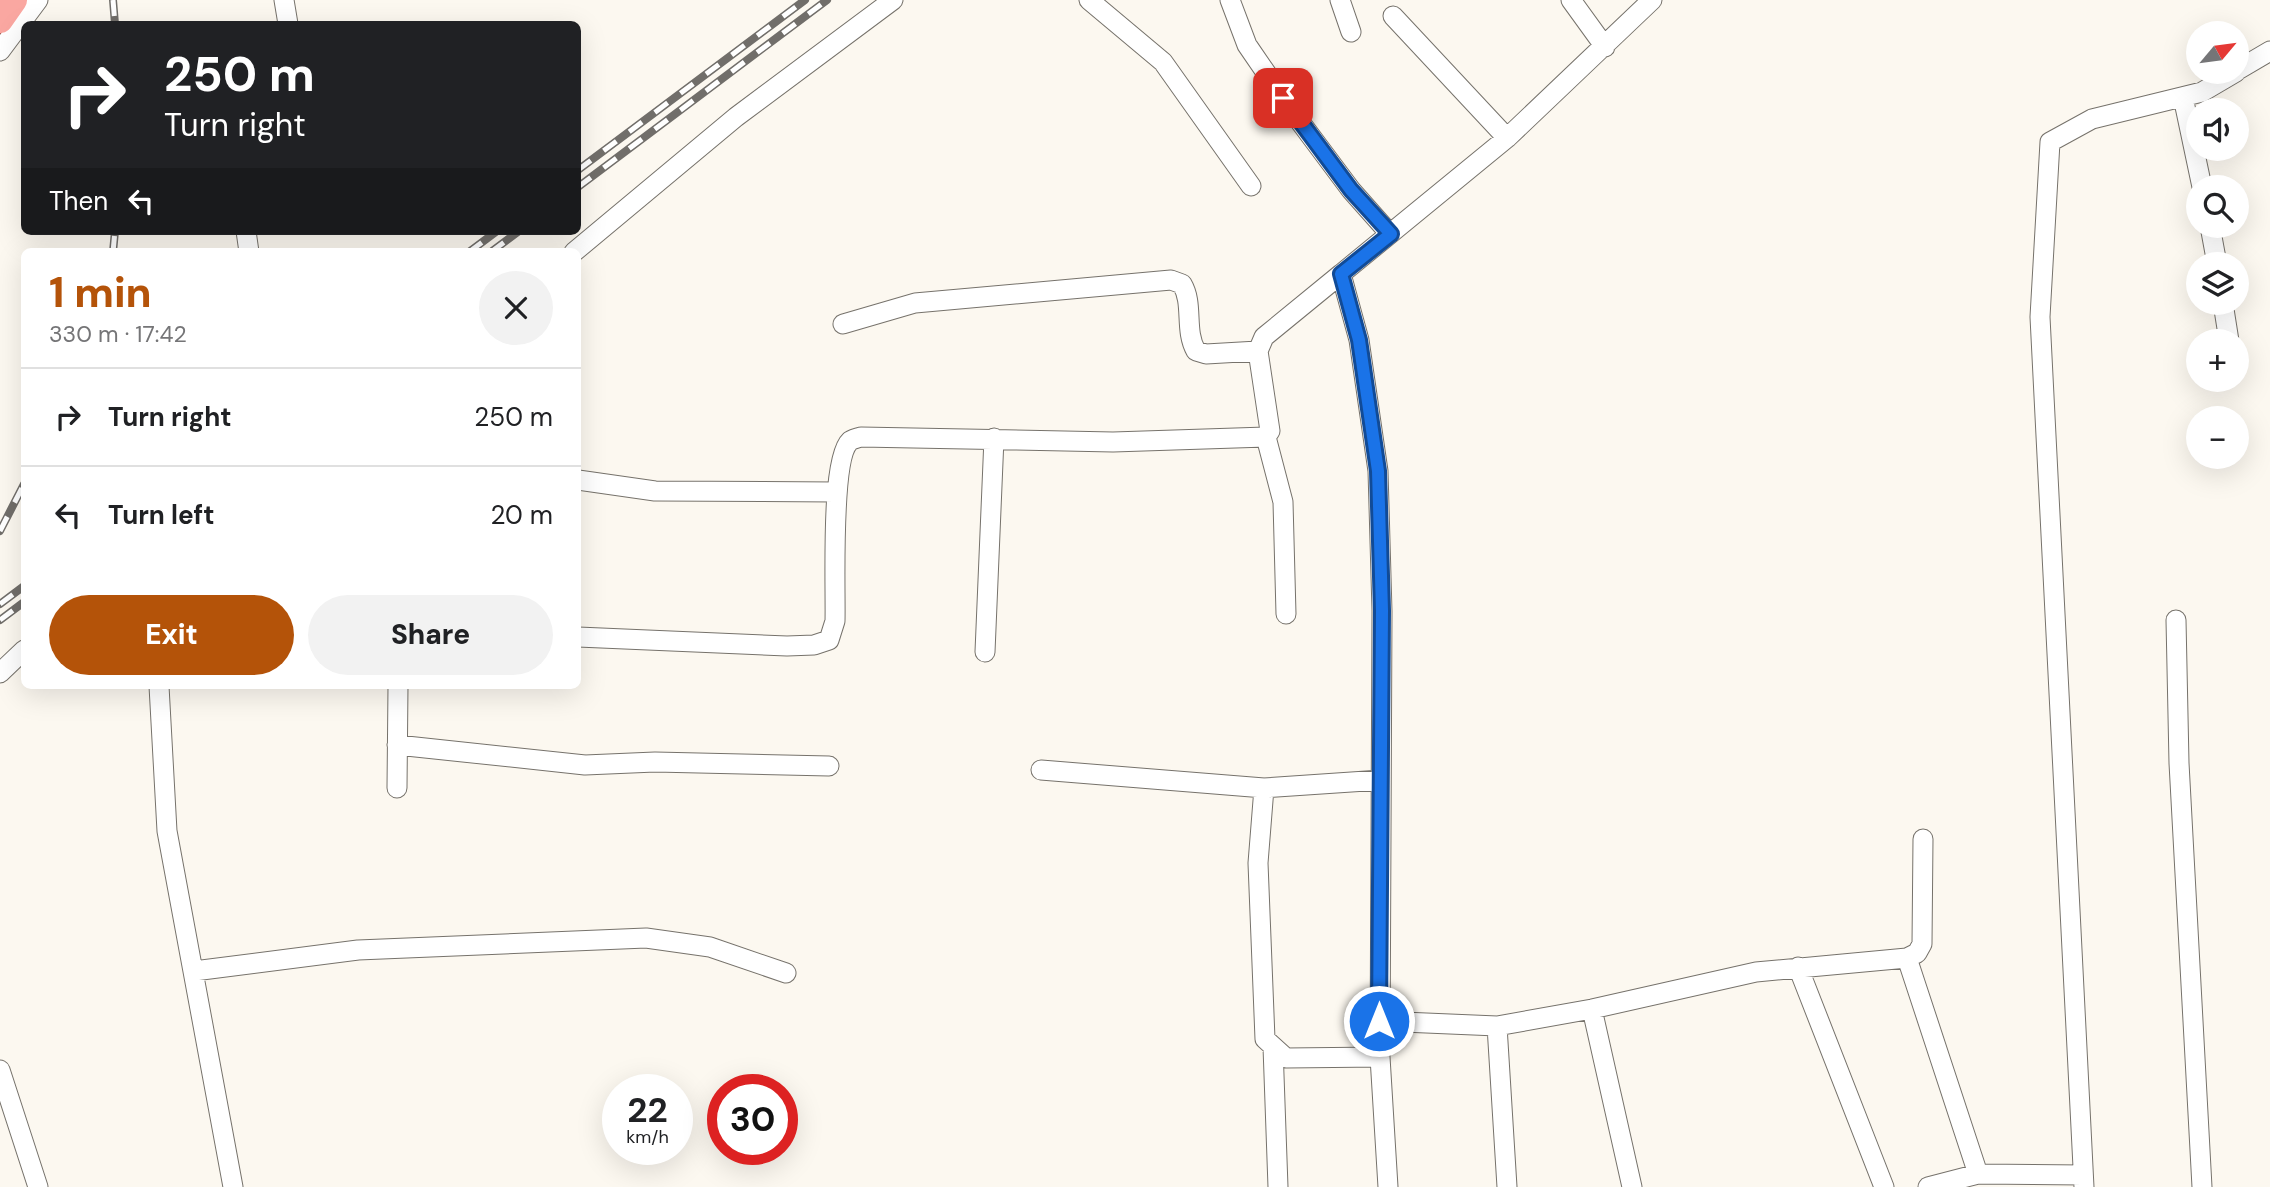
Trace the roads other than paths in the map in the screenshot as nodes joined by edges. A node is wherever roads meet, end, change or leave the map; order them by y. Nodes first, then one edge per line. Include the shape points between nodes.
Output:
1 (13, 0) edge
2 (38, 0) edge
3 (284, 0) edge
4 (893, 0) edge
5 (1089, 0) edge
6 (1230, 0) edge
7 (1340, 0) edge
8 (1571, 0) edge
9 (1652, 0) edge
10 (1393, 16) dead end
11 (0, 20) edge
12 (22, 21) edge
13 (288, 21) edge
14 (21, 23) edge
15 (1352, 32) dead end
16 (1605, 47) junction
17 (0, 51) edge
18 (2270, 51) edge
19 (2249, 64) edge
20 (2216, 84) edge
21 (2183, 97) junction
22 (1507, 138) junction
23 (2199, 175) edge
24 (1251, 186) dead end
25 (1391, 234) junction
26 (579, 248) edge
27 (1341, 274) junction
28 (843, 324) dead end
29 (1258, 351) junction
30 (994, 438) junction
31 (1266, 438) junction
32 (581, 480) edge
33 (836, 492) junction
34 (1286, 614) dead end
35 (2176, 620) dead end
36 (581, 637) edge
37 (985, 652) dead end
38 (21, 653) edge
39 (0, 673) edge
40 (159, 689) edge
41 (398, 689) edge
42 (397, 745) junction
43 (829, 766) dead end
44 (1041, 770) dead end
45 (1381, 780) junction
46 (397, 788) dead end
47 (1264, 788) junction
48 (1923, 839) dead end
49 (1907, 958) junction
50 (1798, 967) junction
51 (194, 971) junction
52 (786, 973) dead end
53 (1592, 1009) junction
54 (1379, 1021) junction
55 (1497, 1026) junction
56 (1273, 1046) junction
57 (1380, 1057) junction
58 (0, 1070) edge
59 (1978, 1174) junction
60 (2083, 1181) edge
61 (38, 1187) edge
62 (233, 1187) edge
63 (1278, 1187) edge
64 (1388, 1187) edge
65 (1507, 1187) edge
66 (1632, 1187) edge
67 (1884, 1187) edge
68 (1928, 1187) edge
69 (2202, 1187) edge

1 - 11 main road
2 - 12 street
3 - 13 street
4 - 26 street via 736,117
5 - 24 street via 1163,62
6 - 25 street via 1247,45 1288,105 1351,190
7 - 15 street
8 - 16 street
9 - 16 street
10 - 22 street
14 - 17 street
16 - 22 street
18 - 19 street
20 - 21 street
21 - 23 street
21 - 60 street via 2092,119 2050,142 2040,317
22 - 25 street
25 - 27 street
27 - 29 street via 1264,337
27 - 45 street via 1359,340 1378,471
28 - 29 street via 915,303 1171,280 1182,284 1187,293 1190,341 1196,351
29 - 31 street via 1270,431
30 - 31 street via 1113,442
30 - 33 street via 860,437 850,441 845,451
30 - 37 street
31 - 34 street via 1283,502
32 - 33 street via 655,491
33 - 36 street via 835,621 829,640 787,646
35 - 69 street via 2179,763
38 - 39 street
40 - 51 street via 167,831
41 - 42 street
42 - 43 street via 585,765
42 - 46 street
44 - 47 street
45 - 47 street
45 - 54 street
47 - 56 street via 1258,863 1265,1039
48 - 49 street via 1922,944
49 - 50 street
49 - 59 street
50 - 53 street
50 - 67 street
51 - 52 street via 358,950 646,938 710,947
51 - 62 street
53 - 55 street
53 - 66 street
54 - 55 street
54 - 57 street
55 - 65 street
56 - 57 street via 1286,1058
56 - 63 street
57 - 64 street
58 - 61 street
59 - 60 street
59 - 68 street

